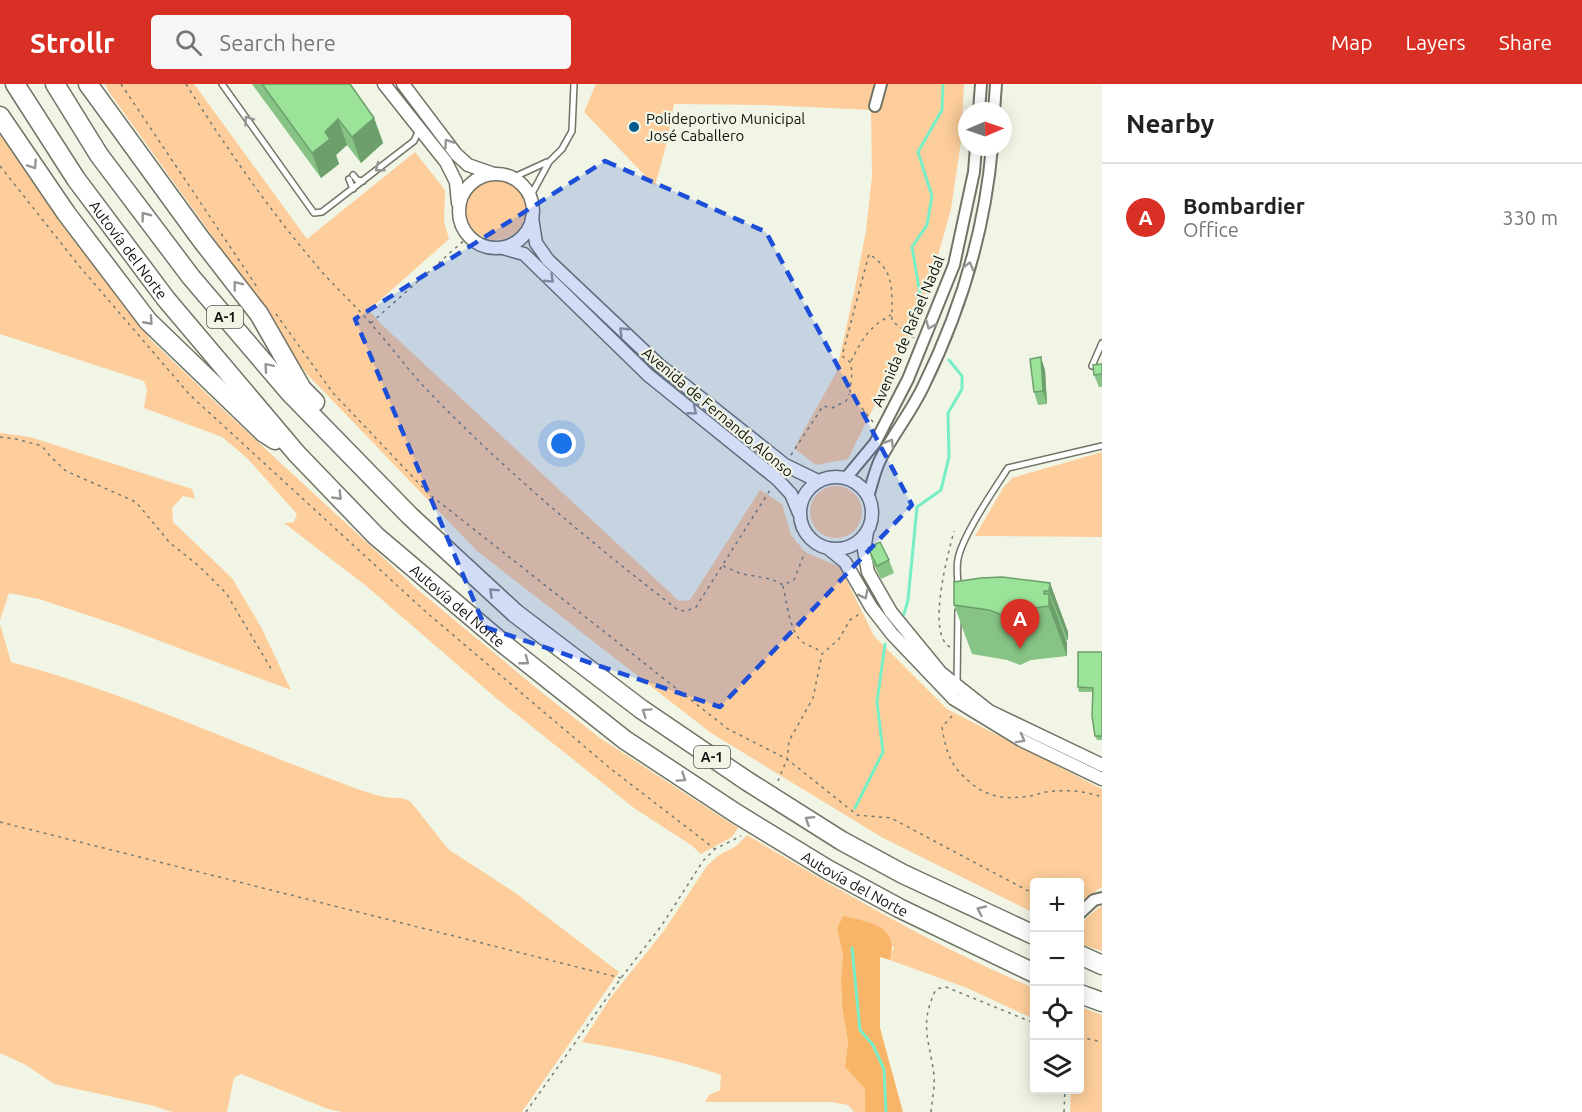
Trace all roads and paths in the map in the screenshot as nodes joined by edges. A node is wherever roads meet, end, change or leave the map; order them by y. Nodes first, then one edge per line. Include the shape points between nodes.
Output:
1 (15, 84) edge
2 (88, 84) edge
3 (95, 84) edge
4 (121, 84) edge
5 (186, 84) edge
6 (222, 84) edge
7 (384, 84) edge
8 (403, 84) edge
9 (574, 84) edge
10 (881, 84) edge
11 (981, 84) edge
12 (996, 84) edge
13 (60, 92) edge
14 (980, 102) edge
15 (995, 102) edge
16 (875, 106) dead end
17 (0, 116) edge
18 (419, 128) junction
19 (125, 134) junction
20 (975, 156) edge
21 (991, 156) edge
22 (549, 162) junction
23 (496, 174) junction
24 (512, 178) junction
25 (363, 181) junction
26 (353, 189) junction
27 (530, 196) junction
28 (459, 210) junction
29 (532, 218) junction
30 (469, 236) junction
31 (503, 248) junction
32 (264, 297) dead end
33 (271, 307) dead end
34 (891, 315) junction
35 (371, 323) junction
36 (923, 342) junction
37 (1102, 344) edge
38 (850, 362) junction
39 (1092, 366) edge
40 (850, 393) junction
41 (869, 430) dead end
42 (0, 437) edge
43 (1102, 446) edge
44 (297, 454) junction
45 (785, 465) junction
46 (846, 478) junction
47 (777, 479) junction
48 (818, 481) junction
49 (868, 496) junction
50 (313, 510) dead end
51 (799, 513) junction
52 (410, 516) junction
53 (954, 531) dead end
54 (867, 532) junction
55 (829, 549) junction
56 (805, 552) dead end
57 (722, 565) junction
58 (783, 585) junction
59 (958, 591) edge
60 (958, 603) edge
61 (871, 607) junction
62 (957, 648) junction
63 (822, 654) junction
64 (273, 672) dead end
65 (957, 688) junction
66 (952, 716) dead end
67 (787, 759) junction
68 (1102, 765) edge
69 (1102, 779) edge
70 (778, 781) dead end
71 (1102, 797) edge
72 (0, 822) edge
73 (741, 836) dead end
74 (715, 849) junction
75 (1030, 891) edge
76 (1102, 898) edge
77 (1084, 909) edge
78 (1030, 933) edge
79 (1084, 957) edge
80 (1102, 965) edge
81 (1030, 971) edge
82 (621, 978) junction
83 (1084, 995) edge
84 (1102, 1002) edge
85 (1030, 1021) edge
86 (1084, 1037) edge
87 (1102, 1042) edge
88 (1065, 1094) edge
89 (526, 1112) edge
90 (932, 1112) edge
91 (1064, 1112) edge

1 - 44 highway, Autovía del Norte / A-1 via 76,179 166,299
2 - 19 highway
3 - 19 highway
4 - 32 path
5 - 35 path via 278,217 323,273
26 -> 6 lane via 322,212 314,213
7 - 18 street
23 -> 8 street via 468,165 456,154
9 - 22 lane via 572,131
10 - 16 street
11 - 14 street
12 - 15 street
52 -> 13 highway, Autovía del Norte / A-1 via 290,393 191,278 99,155
17 -> 44 highway via 147,321 264,434
18 -> 25 lane via 414,141
18 - 28 street via 446,162 456,182
52 -> 19 highway via 373,465 303,389 259,314
20 -> 36 street, Avenida de Rafael Nadal via 954,265
49 -> 21 street, Avenida de Rafael Nadal via 880,460 923,388 958,308 979,230
22 - 24 lane
22 - 27 lane
23 - 24 street
23 - 28 street via 474,181 466,189
24 - 27 street
25 - 26 lane
25 - 26 lane via 351,177
27 - 29 street
28 - 30 street via 463,229
29 - 31 street via 522,237
45 -> 29 street, Avenida de Fernando Alonso via 658,364 548,260 536,243
30 - 31 street via 484,246
30 - 35 path
31 -> 47 street, Avenida de Fernando Alonso via 524,254 648,375
33 - 67 path via 333,393 429,494 728,729
34 - 36 path via 892,321 908,335
34 - 38 path via 864,336
34 - 38 path via 890,275 869,254 842,356
35 - 57 path via 427,390 495,457 600,549 678,610 696,607
36 - 46 street, Avenida de Rafael Nadal via 875,443
37 - 39 lane
38 - 40 path
40 - 41 path via 874,421
40 - 45 path via 846,401 832,408 822,406
42 - 64 path via 42,446 66,471 136,502 170,543 226,593
43 - 59 lane via 1008,468 957,558
44 -> 81 highway, Autovía del Norte / A-1 via 376,536 625,740 827,869
45 - 48 street, Avenida de Fernando Alonso
46 - 48 street
46 - 49 street via 863,488
47 - 51 street, Avenida de Fernando Alonso via 791,494
47 - 57 path
48 - 51 street via 802,497
49 - 54 street via 872,508
50 - 74 path via 611,769
51 - 55 street via 805,532
78 -> 52 highway, Autovía del Norte / A-1 via 903,874 747,782 641,709 515,613
53 - 62 path via 945,564 940,631 948,647
54 - 55 street via 850,546
54 - 65 street via 864,550 868,572 891,612
55 -> 61 street via 845,562
56 - 58 path via 794,580
57 - 58 path
58 - 63 path via 792,626 800,639
60 - 62 lane
61 - 63 path via 850,620 839,639
61 -> 69 street via 954,699 1021,740
62 - 65 lane
63 - 67 path via 813,698 789,741
65 - 68 street via 989,711
66 - 71 path via 942,727 946,752 956,770 978,789 999,797 1062,791
67 - 70 path
67 - 75 path via 857,815 891,818
72 - 82 path
73 - 74 path
74 - 82 path
76 - 77 street
79 - 80 highway
82 - 89 path
83 - 84 highway
85 - 90 path via 946,987 936,988 925,1032 934,1076
86 - 87 path
88 - 91 path

